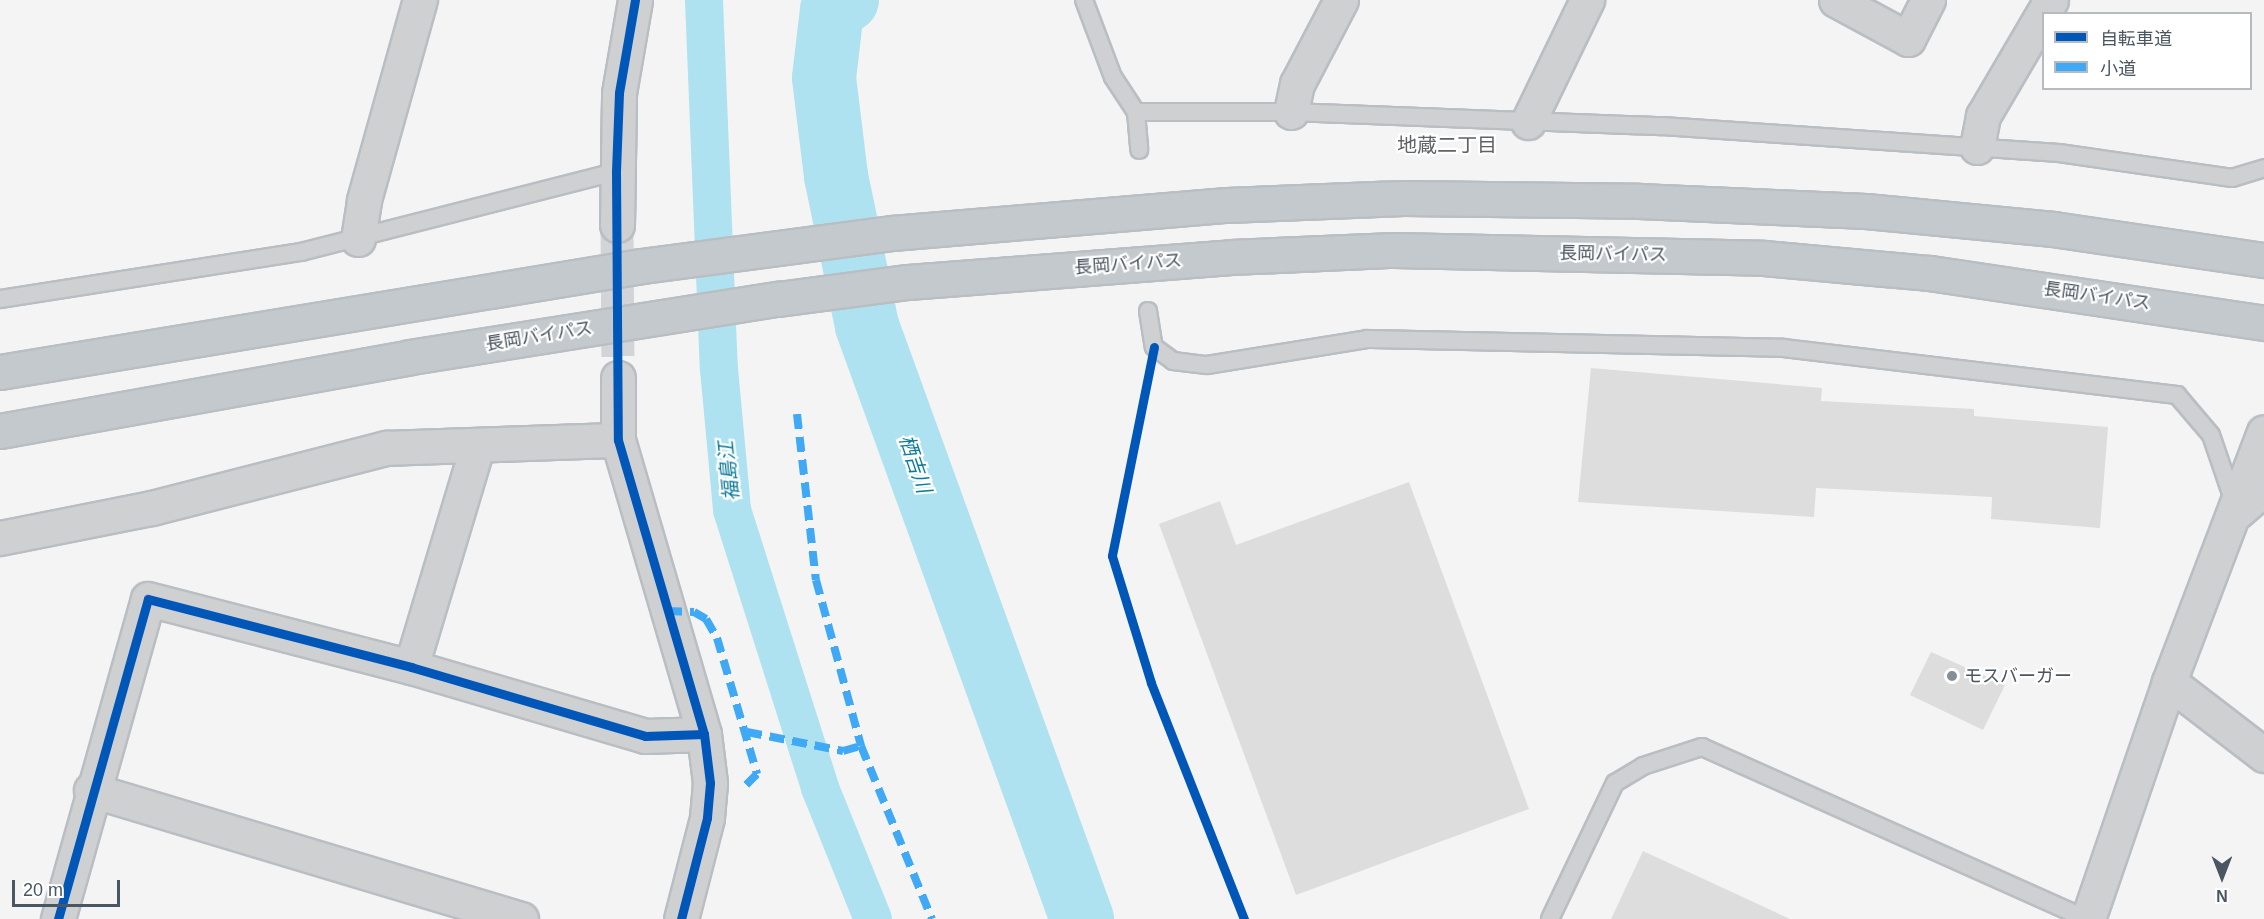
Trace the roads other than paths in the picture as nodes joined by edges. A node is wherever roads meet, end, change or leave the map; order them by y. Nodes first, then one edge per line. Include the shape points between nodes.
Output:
1 (420, 0) edge
2 (635, 0) edge
3 (1084, 0) edge
4 (1341, 0) edge
5 (1587, 0) edge
6 (1836, 0) edge
7 (1928, 0) edge
8 (2042, 15) edge
9 (1136, 112) junction
10 (1292, 112) junction
11 (1528, 122) junction
12 (1977, 147) junction
13 (1139, 150) dead end
14 (2264, 168) edge
15 (616, 172) junction
16 (617, 225) tunnel mouth
17 (358, 239) junction
18 (2264, 260) edge
19 (0, 299) edge
20 (1148, 311) dead end
21 (2264, 323) edge
22 (0, 372) edge
23 (618, 378) tunnel mouth
24 (0, 431) edge
25 (2264, 432) edge
26 (618, 440) junction
27 (477, 447) junction
28 (2264, 488) edge
29 (2238, 511) junction
30 (0, 537) edge
31 (411, 667) junction
32 (2169, 682) junction
33 (704, 734) junction
34 (2264, 755) edge
35 (91, 790) junction
36 (58, 919) edge
37 (521, 919) edge
38 (681, 919) edge
39 (1550, 919) edge
40 (2087, 919) edge

1 - 17 street via 364,200
2 - 15 street via 620,93
3 - 9 lane via 1113,77
4 - 10 street via 1297,84
5 - 11 street
6 - 7 street via 1908,39
8 - 12 street via 1983,116
9 - 10 lane
9 - 13 lane
10 - 11 lane
11 - 12 lane
12 - 14 lane via 2060,153 2232,178
15 - 16 street
15 - 17 lane
17 - 19 lane
18 - 22 highway via 2053,229 1866,211 1639,201 1404,198 1062,217 892,233 642,266
20 - 29 lane via 1154,347 1173,361 1207,365 1367,339 1783,348 2177,394 2211,435
21 - 24 highway, 長岡バイパス via 1942,275 1764,258 1394,250 1062,268 908,282 644,320
23 - 26 street
25 - 29 street
26 - 27 street
26 - 33 street
27 - 30 street via 386,448 152,508
27 - 31 street
28 - 29 street
29 - 32 street
31 - 33 street via 645,736
31 - 35 street via 148,599
32 - 34 street
32 - 40 street
33 - 38 street via 710,783 707,818
35 - 36 street
35 - 37 street
39 - 40 lane via 1615,783 1643,766 1702,747

